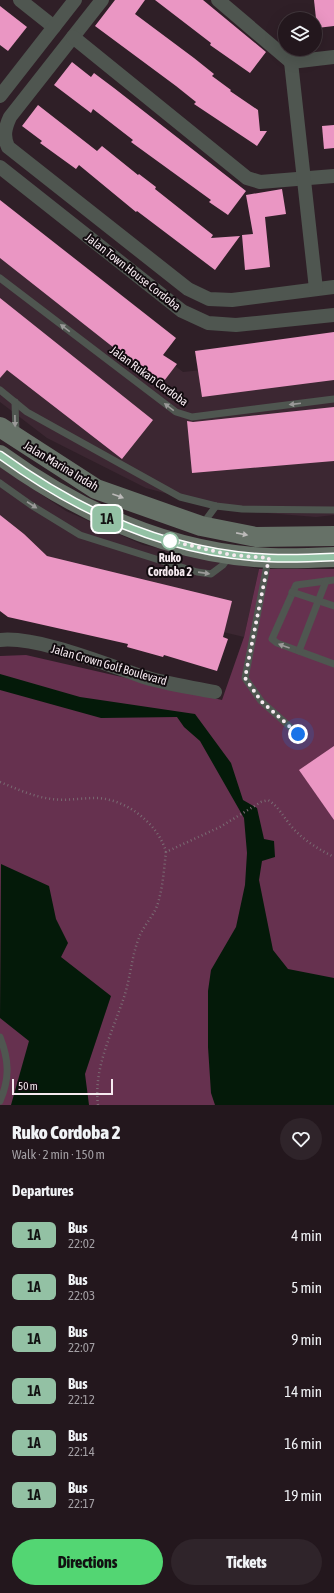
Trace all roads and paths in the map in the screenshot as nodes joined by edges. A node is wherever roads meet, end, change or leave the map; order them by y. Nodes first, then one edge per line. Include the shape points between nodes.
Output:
1 (20, 0) edge
2 (75, 0) edge
3 (102, 0) edge
4 (218, 0) edge
5 (54, 27) junction
6 (73, 37) junction
7 (334, 57) edge
8 (291, 62) junction
9 (0, 96) edge
10 (0, 167) edge
11 (334, 176) edge
12 (304, 179) junction
13 (0, 278) edge
14 (334, 287) edge
15 (316, 289) junction
16 (334, 315) edge
17 (0, 390) edge
18 (334, 399) edge
19 (15, 402) junction
20 (8, 433) edge
21 (0, 455) edge
22 (0, 483) edge
23 (216, 506) junction
24 (334, 510) edge
25 (201, 526) junction
26 (334, 536) edge
27 (231, 555) junction
28 (334, 557) edge
29 (269, 558) junction
30 (330, 580) edge
31 (292, 592) junction
32 (317, 601) junction
33 (334, 606) edge
34 (1, 639) edge
35 (299, 651) junction
36 (334, 663) edge
37 (215, 692) dead end
38 (298, 734) dead end
39 (0, 782) edge
40 (166, 852) junction
41 (334, 857) edge
42 (0, 1037) edge
43 (0, 1102) edge
44 (98, 1105) edge

1 - 5 street
2 - 5 street
3 - 6 street
4 - 8 street
5 - 9 street
6 - 12 street via 247,178 260,182
6 - 15 street via 10,117 5,129 8,147 188,289 209,299 232,300
7 - 8 street
8 - 12 street
10 - 16 street, Jalan Town House Cordoba via 182,311 208,323 236,326
11 - 12 street
12 - 15 street
18 -> 13 lane, Jalan Rukan Cordoba via 192,417 184,415 176,412
14 - 15 street
17 - 19 lane
19 -> 20 lane
19 - 23 lane via 27,412 180,497
20 -> 25 main road, Jalan Marina Indah via 96,489
21 - 27 main road, Jalan Marina Indah via 94,513 143,534
22 -> 27 lane via 80,535 197,572 211,574 224,565
23 - 24 lane
23 - 25 lane
25 -> 26 main road, Jalan Marina Indah via 256,537
27 - 29 main road, Jalan Marina Indah
28 - 29 main road, Jalan Marina Indah
29 - 38 lane via 245,678 261,701
30 - 31 lane via 299,584
30 - 32 lane
31 - 32 lane
35 -> 31 lane via 272,639
32 - 33 lane
32 - 35 lane
34 - 37 street, Jalan Crown Golf Boulevard via 33,642 142,676
35 - 36 lane
39 - 40 path via 54,800 96,798 114,801 144,817 164,843
40 - 41 path via 220,827 268,800 275,804 291,826 314,847
40 - 44 path via 158,905 140,933 125,993 100,1069 96,1092
42 - 43 lane via 7,1056 6,1088

